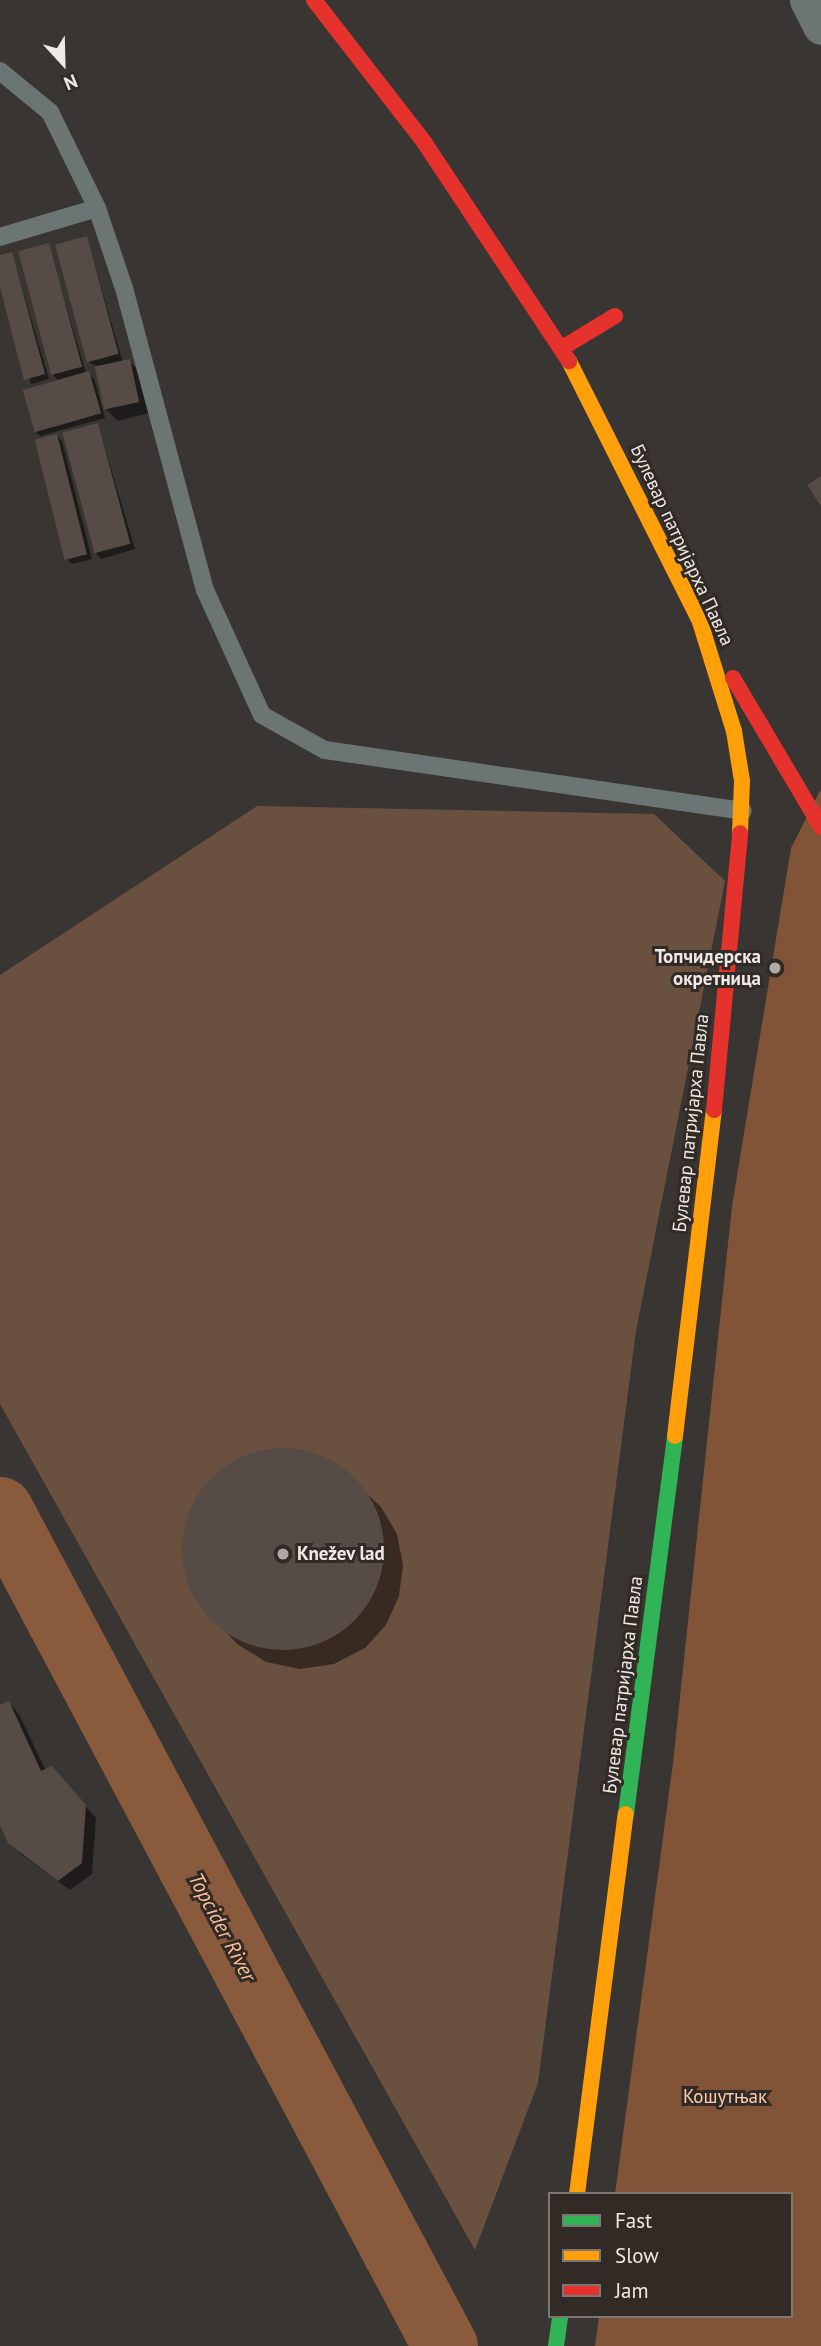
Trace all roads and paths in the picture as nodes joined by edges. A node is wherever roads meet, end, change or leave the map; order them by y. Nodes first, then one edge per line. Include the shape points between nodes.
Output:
1 (314, 0) edge
2 (808, 0) edge
3 (821, 26) edge
4 (0, 71) edge
5 (97, 208) junction
6 (0, 237) edge
7 (615, 316) dead end
8 (562, 348) junction
9 (700, 622) junction
10 (743, 811) junction
11 (821, 827) edge
12 (577, 2192) edge
13 (560, 2318) edge
14 (556, 2346) edge

1 - 8 main road, Булевар патријарха Павла via 424,142
2 - 3 street
4 - 5 lane via 50,112
5 - 6 lane
5 - 10 lane via 124,288 205,590 262,715 324,750
7 - 8 main road
8 - 9 main road, Булевар патријарха Павла
9 - 10 main road, Булевар патријарха Павла via 734,731
9 - 11 main road
10 - 12 main road, Булевар патријарха Павла via 694,1292
13 - 14 main road

